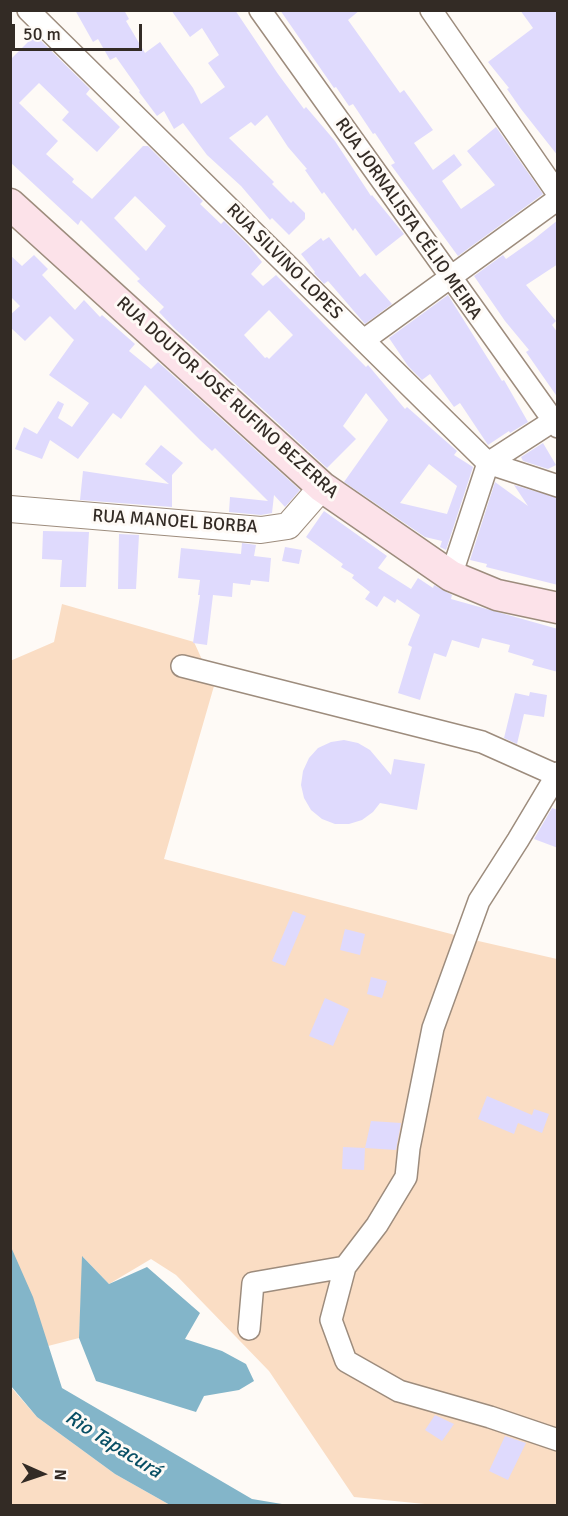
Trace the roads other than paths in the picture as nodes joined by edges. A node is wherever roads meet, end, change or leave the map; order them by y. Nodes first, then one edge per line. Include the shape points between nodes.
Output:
1 (28, 10) edge
2 (260, 10) edge
3 (431, 10) edge
4 (558, 194) edge
5 (558, 199) edge
6 (12, 208) edge
7 (450, 278) junction
8 (364, 340) junction
9 (555, 424) edge
10 (488, 463) junction
11 (558, 486) edge
12 (322, 487) junction
13 (10, 509) edge
14 (451, 576) junction
15 (558, 608) edge
16 (182, 666) dead end
17 (557, 774) edge
18 (345, 1267) junction
19 (249, 1329) dead end
20 (558, 1440) edge

1 - 8 street, RUA SILVINO LOPES
2 - 7 street, RUA JORNALISTA CÉLIO MEIRA
3 - 4 street
5 - 7 street
6 - 12 main road, RUA DOUTOR JOSÉ RUFINO BEZERRA
7 - 8 street
7 - 9 street, RUA JORNALISTA CÉLIO MEIRA
8 - 10 street, RUA SILVINO LOPES
9 - 10 street
10 - 11 street, RUA SILVINO LOPES
10 - 14 street
12 - 13 street, RUA MANOEL BORBA via 288,526 261,530
12 - 14 main road, RUA DOUTOR JOSÉ RUFINO BEZERRA
14 - 15 main road, RUA DOUTOR JOSÉ RUFINO BEZERRA via 497,595
16 - 17 street via 482,742
17 - 18 street via 479,901 433,1028 406,1177
18 - 19 street via 253,1283
18 - 20 street via 331,1320 346,1361 399,1391

